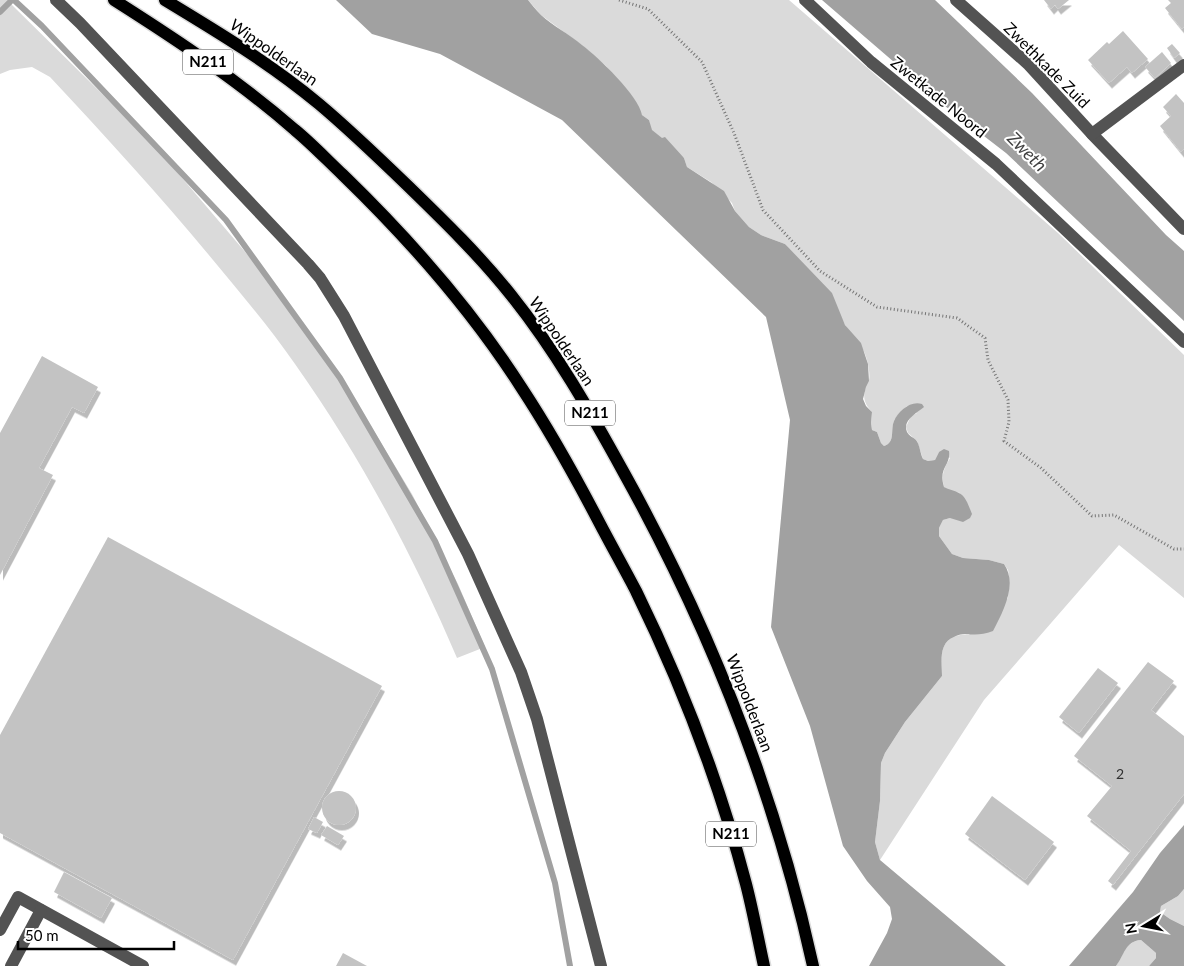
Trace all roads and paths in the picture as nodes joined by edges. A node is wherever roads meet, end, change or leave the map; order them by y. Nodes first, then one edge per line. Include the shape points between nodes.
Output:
1 (56, 0) edge
2 (114, 0) edge
3 (164, 0) edge
4 (619, 0) edge
5 (805, 0) edge
6 (956, 0) edge
7 (1184, 65) edge
8 (1092, 134) junction
9 (1184, 229) edge
10 (1184, 342) edge
11 (1184, 549) edge
12 (40, 910) junction
13 (0, 930) edge
14 (11, 966) edge
15 (143, 966) edge
16 (601, 966) edge
17 (764, 966) edge
18 (814, 966) edge

1 - 16 street via 308,264 344,316 468,554 524,679
2 - 17 main road, N211 via 218,69 297,131 382,213 430,266 481,329 520,385 563,455 636,592 672,670 727,819 747,886
3 - 18 main road, Wippolderlaan / N211 via 275,70 372,152 486,266 511,295 568,376 650,520 713,654 744,730 790,870
4 - 11 path via 648,9 702,62 734,133 763,210 820,271 877,307 957,318 985,338 988,360 1008,400 1009,422 1004,441 1042,468 1092,516 1114,515 1174,549
5 - 10 street, Zwetkade Noord via 871,62 996,164
6 - 8 street, Zwethkade Zuid via 1028,64
7 - 8 street
8 - 9 street, Zwethkade Zuid
12 - 13 street via 18,897
12 - 14 street
12 - 15 street

